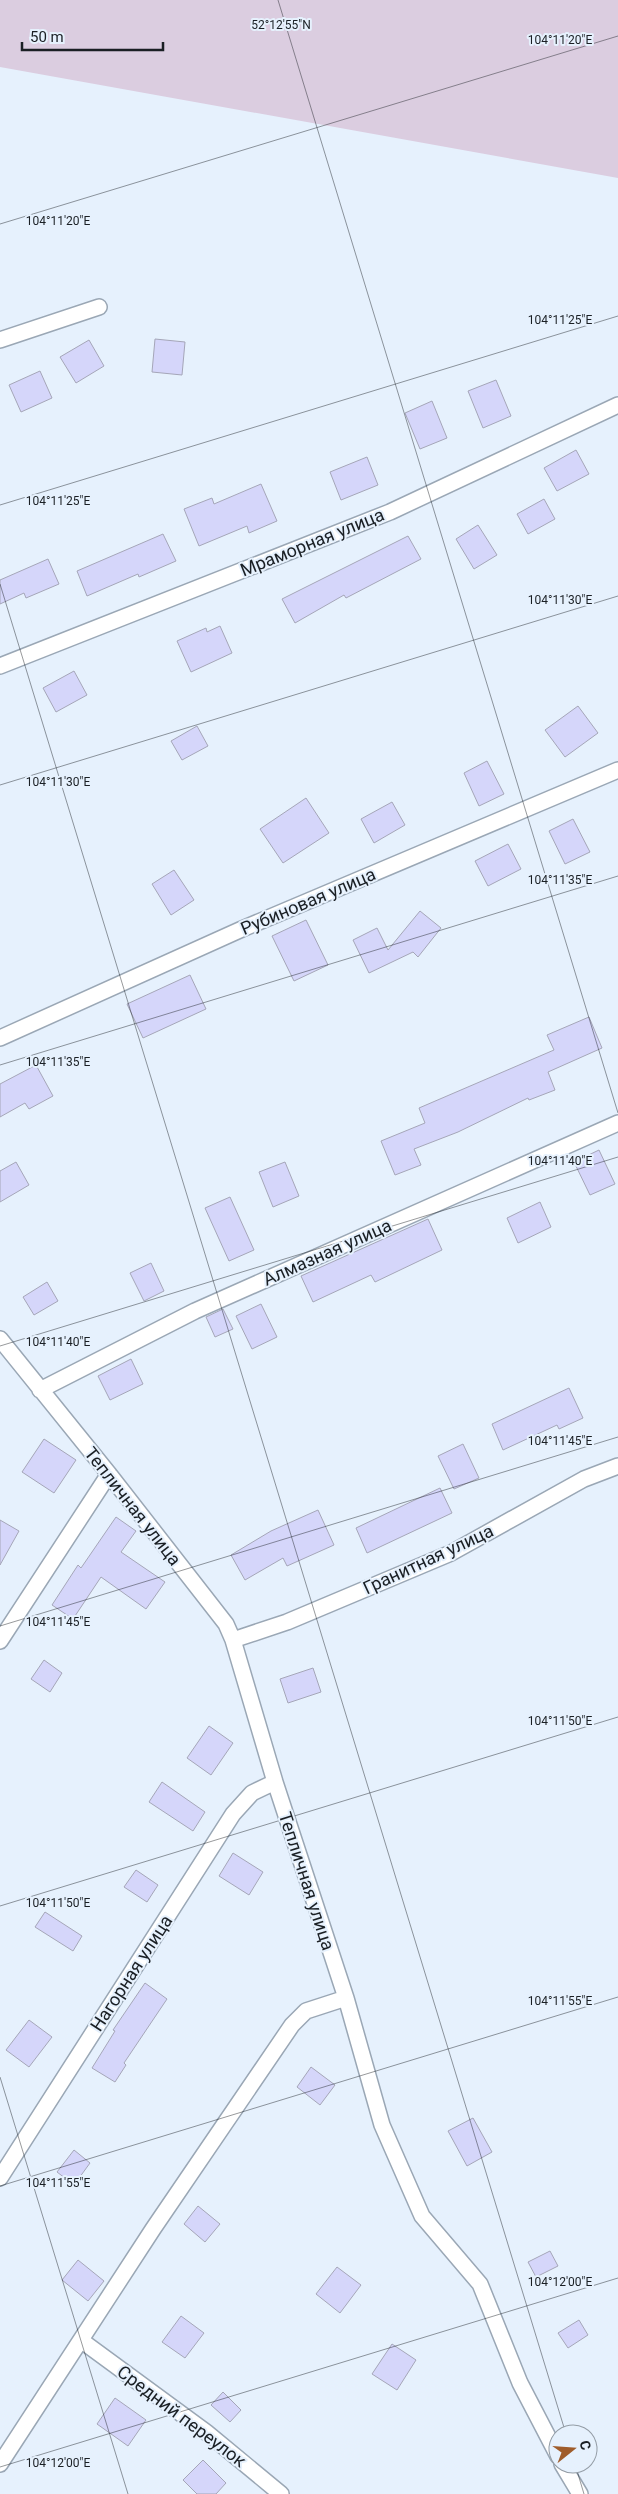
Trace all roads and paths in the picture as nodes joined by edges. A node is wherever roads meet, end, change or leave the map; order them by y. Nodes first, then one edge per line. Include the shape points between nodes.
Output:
1 (99, 307) dead end
2 (0, 340) edge
3 (618, 405) edge
4 (0, 666) edge
5 (618, 770) edge
6 (0, 1038) edge
7 (618, 1123) edge
8 (0, 1339) edge
9 (40, 1390) junction
10 (618, 1466) edge
11 (109, 1474) junction
12 (233, 1640) junction
13 (0, 1641) edge
14 (275, 1782) junction
15 (346, 1998) junction
16 (0, 2178) edge
17 (82, 2341) junction
18 (548, 2437) edge
19 (0, 2464) edge
20 (568, 2474) edge
21 (281, 2494) edge
22 (580, 2494) edge

1 - 2 street
3 - 4 street, Мраморная улица via 390,512
5 - 6 street, Рубиновая улица via 242,929
7 - 9 street, Алмазная улица via 195,1311
8 - 9 street, Тепличная улица
9 - 11 street, Тепличная улица
10 - 12 street, Гранитная улица via 584,1479 452,1553 287,1622
11 - 12 street, Тепличная улица via 226,1624
11 - 13 street
12 - 14 street, Тепличная улица
14 - 15 street, Тепличная улица
14 - 16 street, Нагорная улица via 252,1794 233,1814
15 - 17 street via 306,2011 292,2025 153,2229
15 - 18 street, Тепличная улица via 382,2125 422,2216 480,2284 520,2383
17 - 19 street
17 - 21 street, Средний переулок via 206,2432
20 - 22 street

